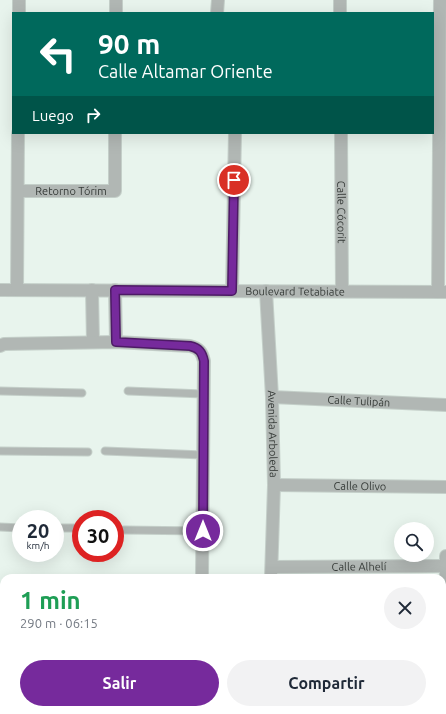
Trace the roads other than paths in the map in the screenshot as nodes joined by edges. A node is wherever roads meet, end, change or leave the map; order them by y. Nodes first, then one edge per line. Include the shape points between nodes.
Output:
1 (19, 0) edge
2 (116, 0) edge
3 (218, 0) edge
4 (340, 0) edge
5 (440, 0) edge
6 (19, 12) edge
7 (116, 12) edge
8 (217, 12) edge
9 (340, 12) edge
10 (18, 134) edge
11 (115, 134) edge
12 (235, 134) edge
13 (341, 134) edge
14 (18, 191) junction
15 (0, 290) edge
16 (17, 290) junction
17 (92, 290) junction
18 (115, 290) junction
19 (232, 291) junction
20 (266, 291) junction
21 (342, 291) junction
22 (442, 292) edge
23 (93, 342) junction
24 (116, 342) junction
25 (0, 346) edge
26 (0, 391) edge
27 (128, 391) dead end
28 (82, 393) dead end
29 (203, 394) junction
30 (272, 397) junction
31 (446, 405) edge
32 (0, 451) edge
33 (105, 451) dead end
34 (88, 452) dead end
35 (203, 455) junction
36 (274, 485) junction
37 (446, 487) edge
38 (0, 528) edge
39 (12, 528) edge
40 (124, 530) dead end
41 (203, 531) junction
42 (446, 556) edge
43 (446, 566) edge
44 (272, 572) edge
45 (202, 574) edge

1 - 6 street
2 - 7 street
3 - 8 street
4 - 9 street
5 - 22 street
10 - 14 street
11 - 14 street, Retorno Tórim via 114,191
12 - 19 street
13 - 21 street, Calle Cócorit
14 - 16 street
15 - 16 street, Boulevard Tetabiate
16 - 17 street, Boulevard Tetabiate
17 - 18 street, Boulevard Tetabiate
17 - 23 street
18 - 19 street, Boulevard Tetabiate
18 - 24 street
19 - 20 street, Boulevard Tetabiate
20 - 21 street, Boulevard Tetabiate
20 - 30 street, Avenida Arboleda
21 - 22 street, Boulevard Tetabiate
23 - 24 street
23 - 25 street
24 - 29 street via 195,347 203,354
26 - 28 lane
27 - 29 lane
29 - 35 street
30 - 31 street, Calle Tulipán
30 - 36 street, Avenida Arboleda
32 - 34 lane
33 - 35 lane
35 - 41 street
36 - 37 street, Calle Olivo
36 - 44 street, Avenida Arboleda
38 - 39 lane
40 - 41 lane
41 - 45 street
42 - 43 street
43 - 44 street, Calle Alhelí

